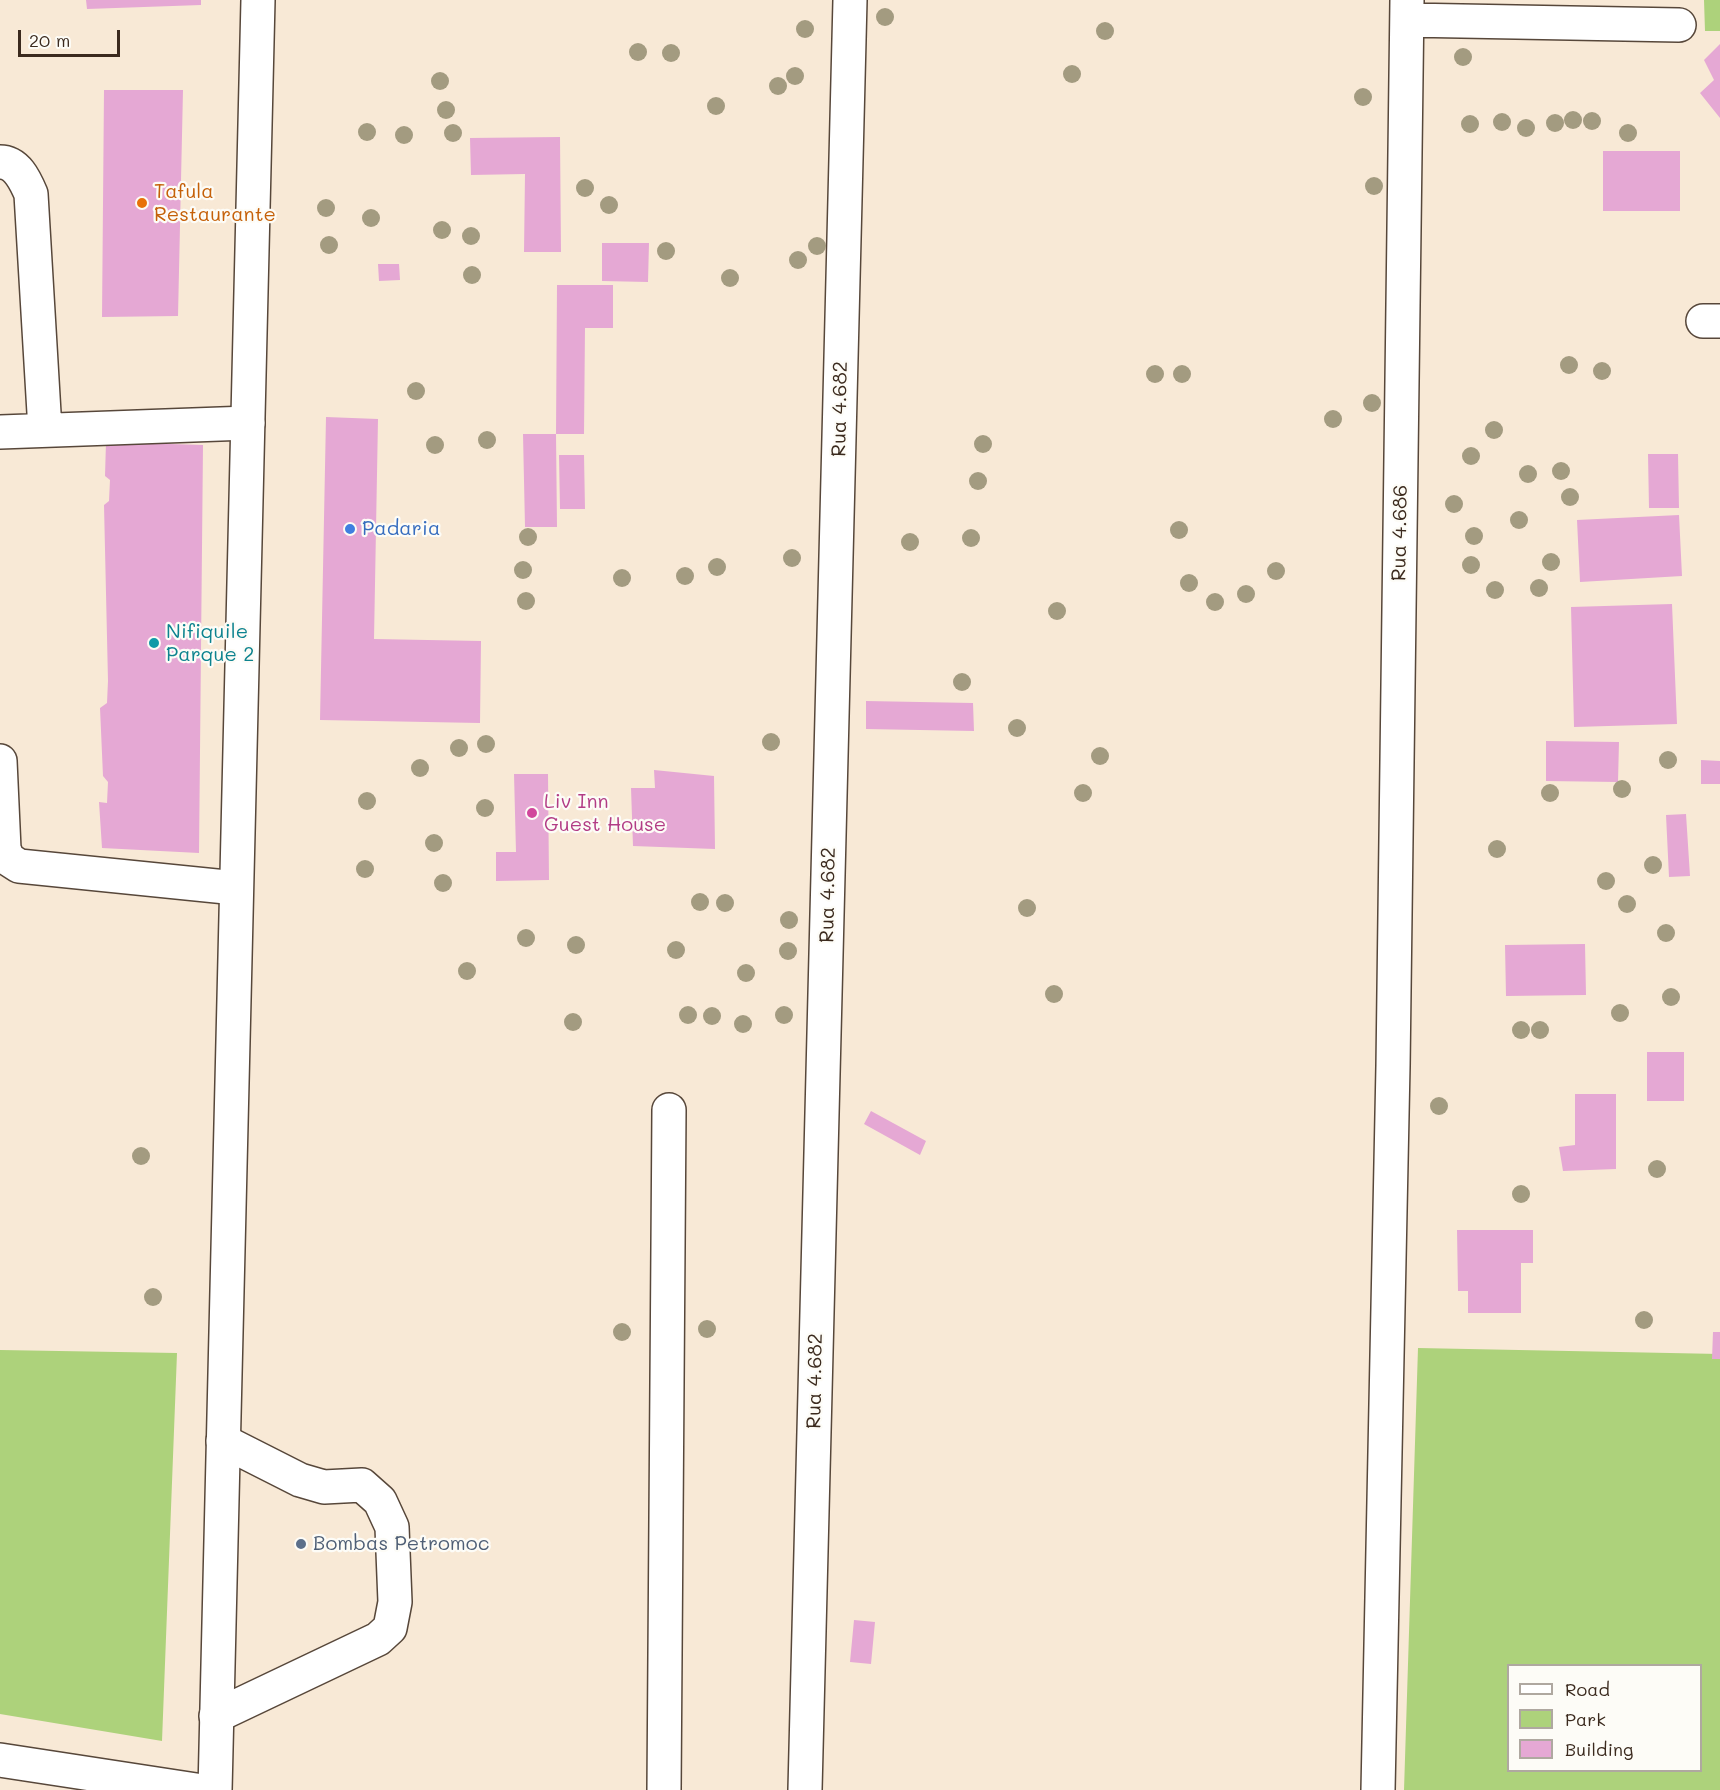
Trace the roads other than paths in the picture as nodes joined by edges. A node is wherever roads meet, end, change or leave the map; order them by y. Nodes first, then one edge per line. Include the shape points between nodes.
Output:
1 (258, 0) edge
2 (850, 0) edge
3 (1407, 10) edge
4 (1679, 25) dead end
5 (0, 162) edge
6 (248, 423) junction
7 (45, 430) junction
8 (0, 432) edge
9 (0, 761) edge
10 (236, 888) junction
11 (669, 1110) dead end
12 (223, 1441) junction
13 (216, 1716) junction
14 (0, 1760) edge
15 (196, 1790) edge
16 (215, 1790) edge
17 (664, 1790) edge
18 (805, 1790) edge
19 (1378, 1790) edge

1 - 6 street
2 - 18 street, Rua 4.682
3 - 4 street
3 - 19 street, Rua 4.686 via 1393,1066
5 - 7 street via 21,172 31,194
6 - 7 street
6 - 10 street
7 - 8 street
9 - 10 street via 4,849 8,859 19,866
10 - 12 street
11 - 17 street
12 - 13 street
12 - 13 street via 300,1480 324,1487 362,1485 380,1501 392,1527 394,1602 390,1628 378,1639
13 - 16 street
14 - 15 street

